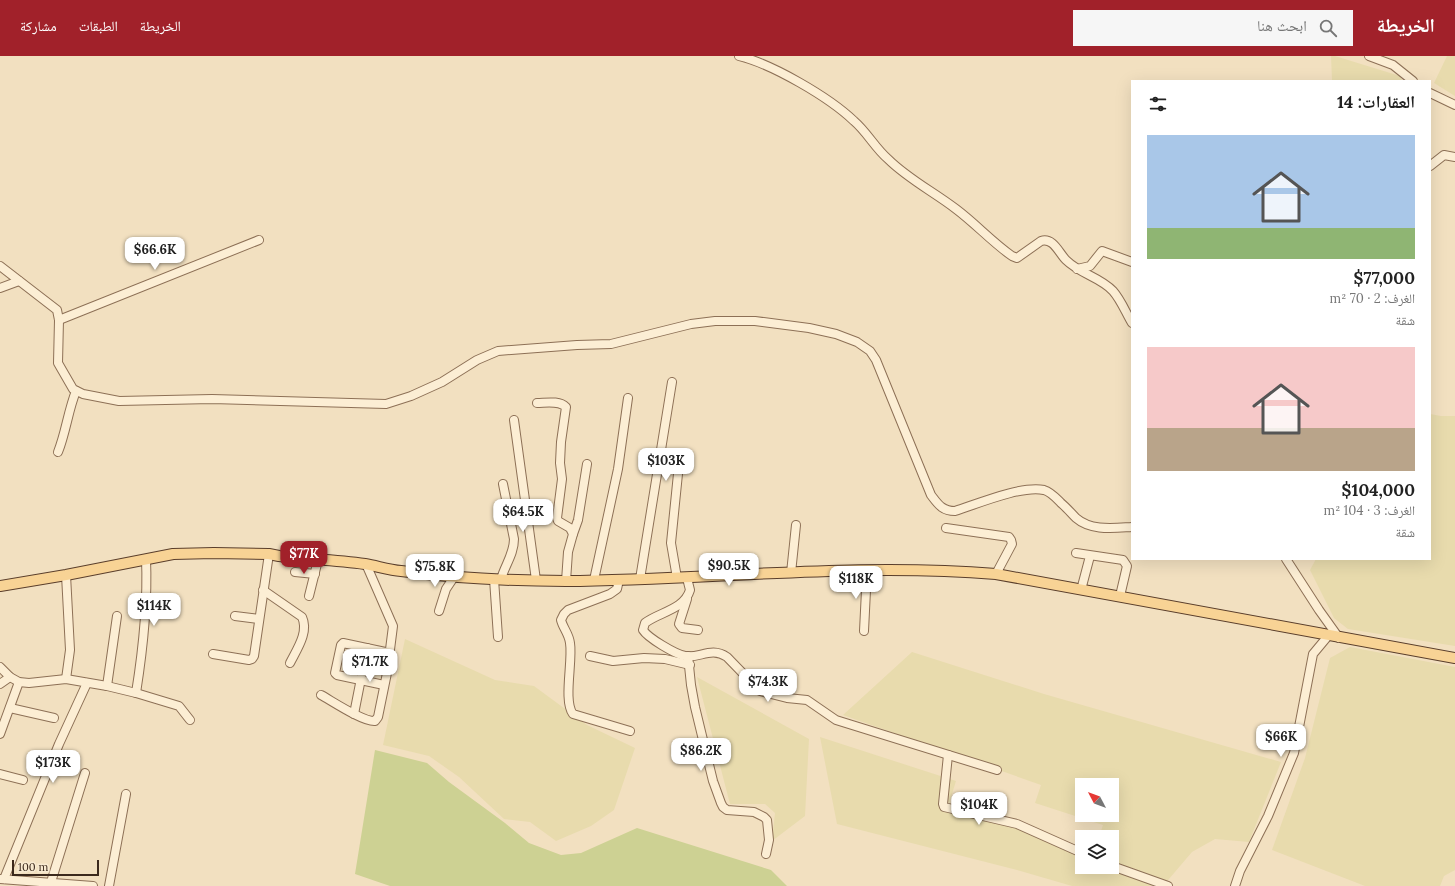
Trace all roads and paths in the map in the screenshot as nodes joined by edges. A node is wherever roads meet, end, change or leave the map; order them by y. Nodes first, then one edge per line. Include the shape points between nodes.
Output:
1 (738, 56) edge
2 (1369, 56) edge
3 (1412, 80) edge
4 (1431, 93) edge
5 (1455, 105) edge
6 (1455, 157) edge
7 (1431, 165) edge
8 (258, 240) dead end
9 (1131, 262) edge
10 (0, 266) edge
11 (1077, 269) junction
12 (19, 281) junction
13 (0, 288) edge
14 (59, 320) junction
15 (1131, 321) edge
16 (672, 382) dead end
17 (76, 391) junction
18 (628, 398) dead end
19 (537, 403) dead end
20 (514, 420) dead end
21 (58, 452) dead end
22 (680, 454) dead end
23 (587, 464) dead end
24 (503, 484) dead end
25 (796, 525) dead end
26 (1131, 527) edge
27 (946, 528) dead end
28 (573, 534) junction
29 (1076, 553) dead end
30 (268, 554) junction
31 (1090, 556) junction
32 (146, 559) junction
33 (318, 560) junction
34 (1287, 560) edge
35 (366, 564) junction
36 (868, 570) junction
37 (295, 572) dead end
38 (791, 573) junction
39 (315, 574) junction
40 (996, 574) junction
41 (66, 575) junction
42 (454, 577) junction
43 (682, 578) junction
44 (498, 579) junction
45 (640, 579) junction
46 (536, 580) junction
47 (594, 580) junction
48 (618, 580) junction
49 (566, 581) junction
50 (0, 586) edge
51 (263, 590) junction
52 (1081, 590) junction
53 (689, 595) junction
54 (309, 596) dead end
55 (1120, 596) junction
56 (440, 611) dead end
57 (117, 616) dead end
58 (234, 616) dead end
59 (260, 619) junction
60 (698, 630) dead end
61 (864, 631) dead end
62 (498, 637) dead end
63 (1334, 637) junction
64 (367, 648) junction
65 (390, 653) junction
66 (213, 654) dead end
67 (590, 656) dead end
68 (1455, 658) edge
69 (689, 661) junction
70 (290, 663) dead end
71 (0, 668) edge
72 (10, 677) junction
73 (66, 679) junction
74 (360, 680) junction
75 (19, 682) junction
76 (87, 683) junction
77 (0, 684) edge
78 (384, 685) junction
79 (107, 686) junction
80 (136, 693) junction
81 (321, 695) dead end
82 (10, 708) junction
83 (354, 714) junction
84 (54, 718) dead end
85 (190, 720) dead end
86 (630, 731) dead end
87 (0, 734) edge
88 (948, 755) junction
89 (997, 770) dead end
90 (84, 773) dead end
91 (0, 774) edge
92 (23, 780) dead end
93 (126, 794) dead end
94 (1075, 850) edge
95 (766, 854) dead end
96 (1119, 868) edge
97 (2, 879) edge
98 (51, 882) junction
99 (93, 886) edge
100 (108, 886) edge
101 (1168, 886) edge
102 (1235, 886) edge

1 - 11 street via 759,63 826,98 855,122 899,169 956,209 1012,256 1017,258 1044,240 1058,249
2 - 3 street via 1393,65
4 - 5 street
6 - 7 street via 1444,154
8 - 14 street
9 - 11 street via 1102,251 1090,266
10 - 12 street
11 - 15 street via 1105,283 1115,293
12 - 13 street
12 - 14 street via 57,310
14 - 17 street via 58,363
16 - 45 street
17 - 21 street
17 - 26 street via 119,401 212,399 386,404 442,382 477,360 498,351 611,344 691,324 755,321 836,334 857,342 870,351 876,360 931,495 941,508 955,512 1015,492 1036,489 1052,494 1086,525
18 - 47 street via 618,469
19 - 28 street via 559,403 566,407 561,442 562,479 557,518 570,528
20 - 46 street
22 - 43 street via 671,543
23 - 28 street via 578,520
24 - 44 street via 514,547
25 - 38 street
27 - 40 street via 1009,537 1012,544
28 - 49 street via 568,552
29 - 31 street
30 - 32 main road via 173,554
30 - 33 main road
30 - 51 street
31 - 52 street
31 - 55 street via 1123,560 1126,564
32 - 41 main road
32 - 80 street via 147,590 142,659
33 - 35 main road
33 - 39 street
34 - 63 street
35 - 42 main road via 398,571
35 - 65 street via 393,626
36 - 38 main road
36 - 40 main road via 953,570
36 - 61 street
37 - 39 street
38 - 43 main road
39 - 54 street
40 - 52 main road
41 - 50 main road
41 - 73 street via 70,650
42 - 44 main road
42 - 56 street via 446,589
43 - 45 main road
43 - 53 street via 690,590
44 - 46 main road
44 - 62 street
45 - 48 main road
46 - 49 main road
47 - 48 main road
47 - 49 main road
48 - 86 street via 617,589 610,594 568,610 561,620 570,642 570,710 573,714
51 - 59 street
51 - 70 street via 302,617 304,622 303,635
52 - 55 main road
53 - 60 street via 679,624 682,628
53 - 69 street via 678,606 649,620 643,626 643,630 650,638
55 - 63 main road
57 - 79 street
58 - 59 street
59 - 66 street via 252,659
63 - 68 main road
63 - 102 street via 1313,654 1294,753
64 - 65 street
64 - 74 street
64 - 74 street via 343,643 336,667 335,673 338,675
65 - 78 street
67 - 69 street via 613,661 644,658
69 - 88 street via 705,653 721,653 760,690 787,698 808,700 836,720
69 - 95 street via 695,707 721,803 727,810 754,812 767,820 769,840
71 - 72 street
72 - 75 street
72 - 77 street
73 - 75 street
73 - 76 street
74 - 78 street
74 - 83 street
75 - 82 street
76 - 79 street
76 - 97 street
78 - 83 street via 375,721
79 - 80 street
80 - 85 street via 179,706
81 - 83 street
82 - 84 street
82 - 87 street
88 - 89 street
88 - 94 street via 944,808 1017,824
90 - 98 street
91 - 92 street
93 - 100 street
96 - 101 street
97 - 98 street
98 - 99 street

